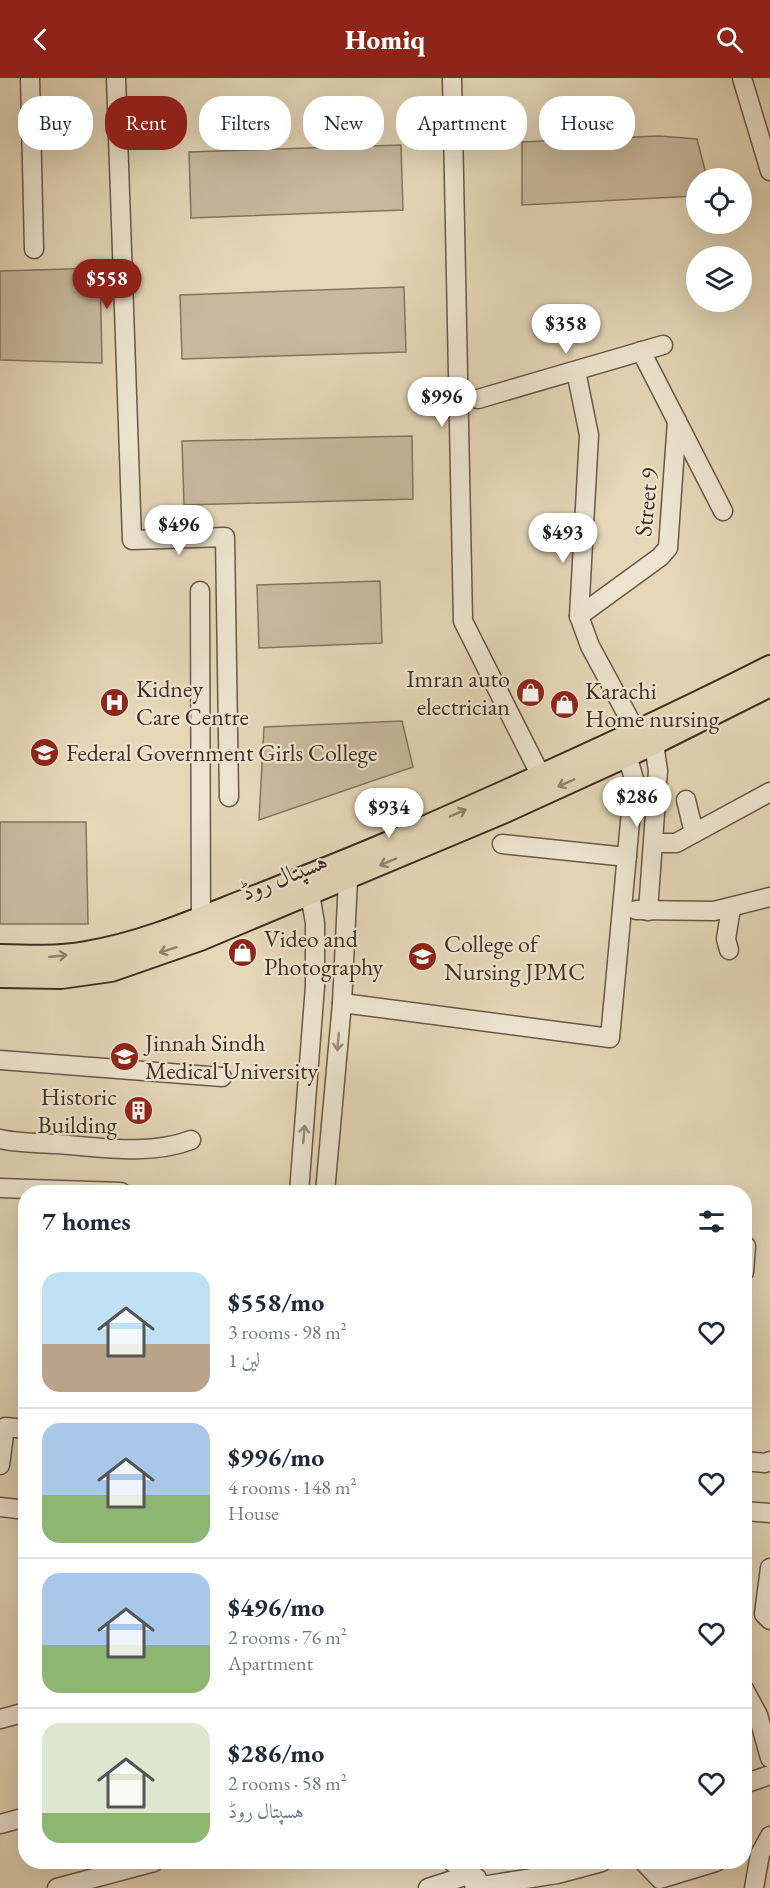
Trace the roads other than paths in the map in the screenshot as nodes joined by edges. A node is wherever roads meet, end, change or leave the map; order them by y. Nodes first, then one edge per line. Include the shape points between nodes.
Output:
1 (30, 78) edge
2 (116, 78) edge
3 (452, 78) edge
4 (742, 78) edge
5 (770, 171) edge
6 (34, 249) dead end
7 (663, 345) dead end
8 (641, 351) junction
9 (576, 370) junction
10 (478, 399) dead end
11 (677, 421) junction
12 (723, 511) dead end
13 (200, 591) dead end
14 (579, 616) junction
15 (770, 667) edge
16 (770, 685) edge
17 (645, 738) junction
18 (627, 755) junction
19 (541, 776) junction
20 (770, 792) edge
21 (229, 797) dead end
22 (686, 801) dead end
23 (694, 833) junction
24 (654, 843) junction
25 (502, 844) dead end
26 (627, 857) junction
27 (348, 879) junction
28 (310, 894) junction
29 (770, 897) edge
30 (731, 908) junction
31 (622, 909) junction
32 (648, 911) junction
33 (201, 929) junction
34 (729, 950) dead end
35 (0, 956) edge
36 (0, 976) edge
37 (315, 986) junction
38 (342, 1002) junction
39 (313, 1013) junction
40 (0, 1060) edge
41 (222, 1077) dead end
42 (0, 1139) edge
43 (191, 1140) dead end
44 (300, 1185) edge
45 (326, 1185) edge
46 (0, 1188) edge
47 (18, 1189) edge
48 (18, 1428) edge
49 (752, 1461) edge
50 (770, 1461) edge
51 (0, 1465) edge
52 (0, 1507) edge
53 (18, 1509) edge
54 (752, 1512) edge
55 (770, 1513) edge
56 (770, 1568) edge
57 (770, 1620) edge
58 (752, 1704) edge
59 (18, 1714) edge
60 (0, 1719) edge
61 (770, 1758) edge
62 (770, 1775) edge
63 (752, 1781) edge
64 (18, 1819) edge
65 (0, 1824) edge
66 (770, 1836) edge
67 (752, 1855) edge
68 (128, 1869) edge
69 (461, 1869) edge
70 (576, 1869) edge
71 (651, 1869) edge
72 (701, 1869) edge
73 (675, 1881) edge
74 (481, 1884) edge
75 (57, 1888) edge
76 (428, 1888) edge
77 (754, 1888) edge

1 - 6 street
2 - 21 street via 132,540 225,537
3 - 19 street via 463,621
4 - 5 street
7 - 8 street
8 - 9 street
8 - 11 street
9 - 10 street
9 - 14 street via 589,435
11 - 12 street
11 - 14 street, Street 9 via 668,548
13 - 33 street
14 - 17 street via 590,645
15 - 17 main road, ہسپتال روڈ
16 - 17 main road, ہسپتال روڈ
17 - 18 main road, ہسپتال روڈ
17 - 19 main road, ہسپتال روڈ
17 - 24 street via 658,771
18 - 26 street via 634,779
18 -> 27 main road, ہسپتال روڈ
33 -> 19 main road, ہسپتال روڈ
20 - 23 street
22 - 23 street
23 - 24 street via 672,844
24 - 32 street
25 - 26 street
26 - 31 street
27 - 28 main road, ہسپتال روڈ
27 - 38 street
28 - 33 main road, ہسپتال روڈ
28 - 37 street via 315,923
29 - 30 street
30 - 32 street
30 - 34 street via 726,939
31 - 32 street
31 - 38 street via 610,1038
35 -> 33 main road, ہسپتال روڈ via 86,954
33 -> 36 main road, ہسپتال روڈ via 111,970 61,976
37 - 38 street
37 - 39 street
38 - 39 street
38 -> 45 street
44 -> 39 street
40 - 41 street
42 - 43 street via 102,1148 173,1147
46 - 47 street
48 - 51 street via 5,1427
49 - 50 street
52 - 53 street
54 - 55 street
56 - 57 street via 763,1606
58 - 61 street
59 - 60 street
62 - 63 street
64 - 65 street
66 - 67 street
67 - 77 street
68 - 75 street
69 - 74 street
70 - 74 street
71 - 73 street via 660,1879
72 - 73 street
74 - 76 street

